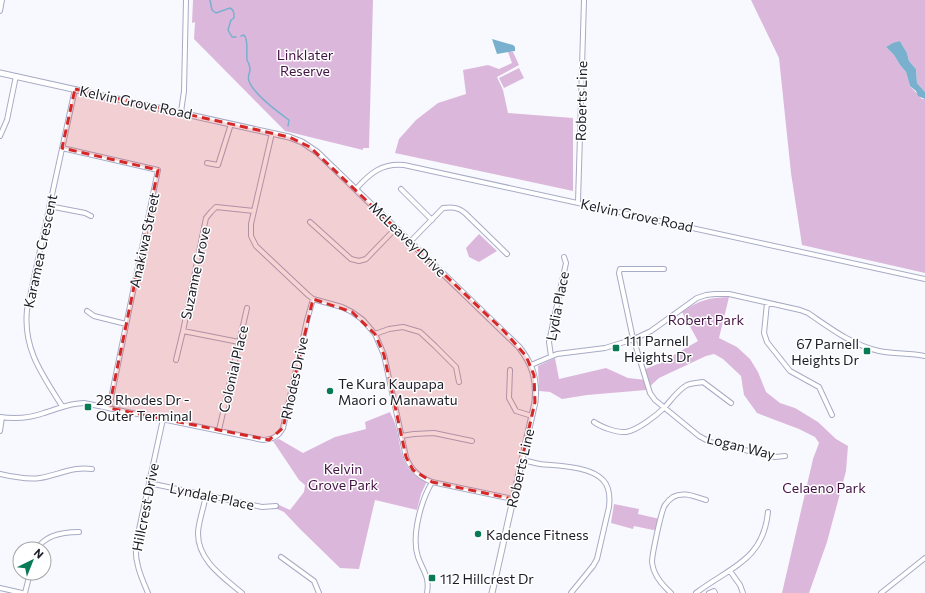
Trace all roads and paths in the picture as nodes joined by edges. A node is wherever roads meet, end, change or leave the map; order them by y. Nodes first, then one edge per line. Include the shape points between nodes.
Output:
1 (2, 0) edge
2 (186, 0) edge
3 (584, 0) edge
4 (0, 11) edge
5 (0, 73) edge
6 (16, 76) junction
7 (75, 89) junction
8 (181, 112) junction
9 (231, 124) junction
10 (272, 133) junction
11 (0, 136) edge
12 (62, 148) junction
13 (207, 163) dead end
14 (356, 189) junction
15 (401, 189) dead end
16 (578, 202) junction
17 (49, 206) junction
18 (254, 211) junction
19 (91, 216) dead end
20 (432, 220) junction
21 (310, 222) dead end
22 (396, 228) junction
23 (410, 242) junction
24 (507, 254) dead end
25 (564, 256) dead end
26 (664, 269) dead end
27 (925, 279) edge
28 (314, 299) junction
29 (767, 303) junction
30 (247, 308) dead end
31 (87, 311) dead end
32 (126, 324) junction
33 (183, 331) junction
34 (375, 334) junction
35 (634, 340) junction
36 (239, 342) junction
37 (551, 356) junction
38 (925, 356) edge
39 (176, 360) dead end
40 (532, 366) junction
41 (510, 370) dead end
42 (459, 382) dead end
43 (731, 403) dead end
44 (62, 406) junction
45 (664, 407) junction
46 (108, 408) junction
47 (832, 415) dead end
48 (532, 416) junction
49 (1, 417) edge
50 (163, 419) junction
51 (594, 422) dead end
52 (219, 430) junction
53 (0, 431) edge
54 (401, 436) junction
55 (472, 441) dead end
56 (785, 456) dead end
57 (522, 460) junction
58 (92, 469) dead end
59 (0, 474) edge
60 (432, 482) junction
61 (149, 483) junction
62 (206, 495) junction
63 (512, 499) junction
64 (706, 500) dead end
65 (276, 506) dead end
66 (768, 512) dead end
67 (79, 532) dead end
68 (43, 541) edge
69 (281, 557) dead end
70 (925, 558) edge
71 (730, 571) junction
72 (28, 581) edge
73 (0, 588) edge
74 (24, 593) edge
75 (148, 593) edge
76 (242, 593) edge
77 (319, 593) edge
78 (427, 593) edge
79 (492, 593) edge
80 (571, 593) edge
81 (671, 593) edge
82 (696, 593) edge
83 (709, 593) edge
84 (715, 593) edge
85 (742, 593) edge
86 (881, 593) edge

1 - 4 street
2 - 8 street via 184,91
3 - 16 street, Roberts Line
5 - 6 main road, Kelvin Grove Road
6 - 7 main road, Kelvin Grove Road
6 - 11 street via 7,120
7 - 8 main road, Kelvin Grove Road
7 - 12 street, Karamea Crescent
8 - 9 main road, Kelvin Grove Road
9 - 10 main road, Kelvin Grove Road
9 - 13 street via 218,165
10 - 14 main road, McLeavey Drive via 296,139 310,147
10 - 18 street
12 - 17 street, Karamea Crescent
12 - 32 street, Anakiwa Street via 158,170
14 - 16 street, Kelvin Grove Road via 372,173 394,164
14 - 22 main road, McLeavey Drive
15 - 20 street
16 - 27 street, Kelvin Grove Road
17 - 19 street
17 - 44 street, Karamea Crescent via 26,323 32,356
18 - 28 street via 250,230 256,246
18 - 33 street, Suzanne Grove via 216,207 206,218
20 - 23 street
20 - 24 street via 444,208 459,209
21 - 22 street via 347,257 355,261 366,259
22 - 23 main road, McLeavey Drive
23 - 40 main road, McLeavey Drive via 504,331
25 - 37 street, Lydia Place via 566,263 549,342
26 - 35 street, Logan Way via 620,268 619,274
28 - 34 street via 352,312
28 - 52 street, Rhodes Drive via 280,434 263,440
29 - 35 street via 729,294 706,295 697,298
29 - 38 street via 808,313 862,346 888,353
29 - 47 street via 764,333 767,342 790,371 819,387
30 - 36 street, Colonial Place
31 - 32 street via 94,316
32 - 46 street, Anakiwa Street
33 - 36 street, Suzanne Grove
33 - 39 street, Suzanne Grove
34 - 42 street via 403,327 420,332 456,367
34 - 54 street via 384,356
35 - 37 street via 605,348
35 - 45 street, Logan Way via 650,394
36 - 52 street, Colonial Place
37 - 40 street
40 - 48 main road, Roberts Line via 536,391
41 - 48 street via 509,398 516,411
43 - 45 street via 702,382 682,388
44 - 46 street, Rhodes Drive via 84,403
44 - 49 street, Rhodes Drive via 24,418
45 - 51 street via 640,426 625,432 602,427
45 - 56 street, Logan Way via 710,442 775,457
46 - 50 street, Rhodes Drive
48 - 57 main road, Roberts Line
49 - 53 street
50 - 52 street, Rhodes Drive
50 - 61 street, Hillcrest Drive
54 - 55 street via 434,433
54 - 60 street via 408,463 417,474
57 - 63 main road, Roberts Line
57 - 80 street via 591,472 604,481 608,488 609,507 597,559
58 - 59 street via 82,467 30,479
60 - 63 street
60 - 78 street via 421,505 416,543 418,557 428,578
61 - 62 street, Lyndale Place
61 - 75 street, Hillcrest Drive via 135,551
62 - 65 street, Lyndale Place via 262,507
62 - 76 street via 198,532 200,547 209,564
63 - 79 main road, Roberts Line
64 - 81 street via 685,494 675,496 664,506 652,562 660,582
66 - 71 street via 764,534 756,548
67 - 68 street via 68,532
69 - 77 street via 314,581
70 - 86 street
71 - 82 street
71 - 85 street via 740,585
72 - 74 street
73 - 74 street
83 - 84 street

